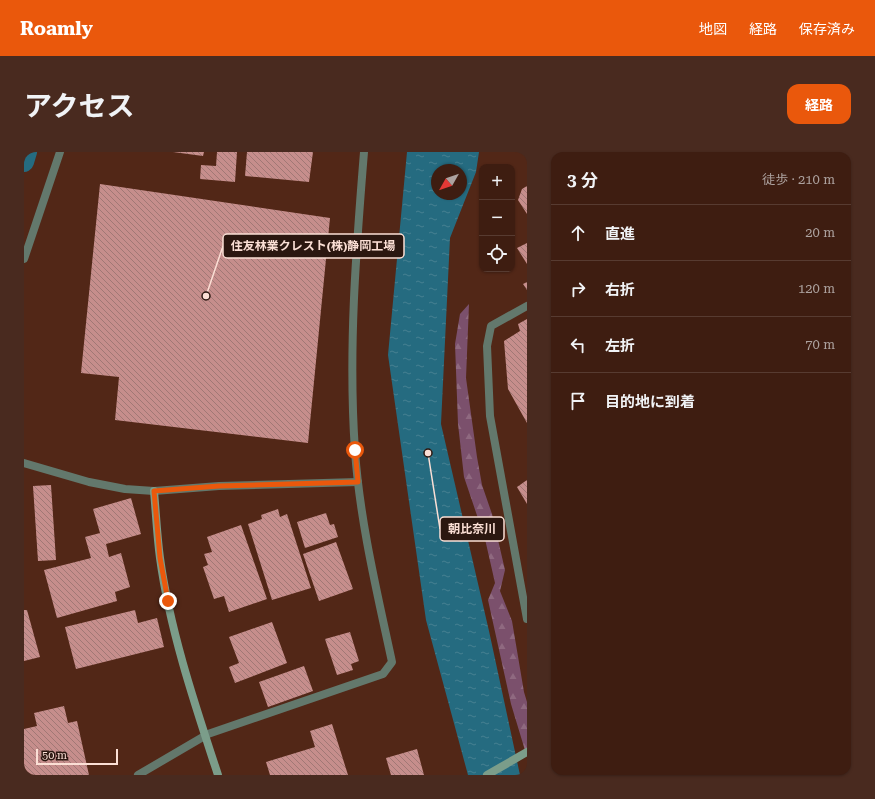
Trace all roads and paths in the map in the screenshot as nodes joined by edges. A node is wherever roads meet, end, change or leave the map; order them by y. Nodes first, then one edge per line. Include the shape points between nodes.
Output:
1 (60, 152) edge
2 (364, 152) edge
3 (24, 259) edge
4 (527, 306) edge
5 (24, 463) edge
6 (358, 482) junction
7 (154, 491) junction
8 (524, 590) edge
9 (527, 620) edge
10 (205, 736) junction
11 (527, 752) edge
12 (138, 775) edge
13 (218, 775) edge
14 (488, 775) edge

1 - 3 street
2 - 6 street via 353,297 352,389
4 - 8 street via 491,326 487,346 490,416
5 - 7 street via 89,482
6 - 7 street via 219,486
6 - 10 street via 374,580 392,662 383,674
7 - 10 street via 160,558 168,601
8 - 9 street
10 - 12 street
10 - 13 street
11 - 14 street

